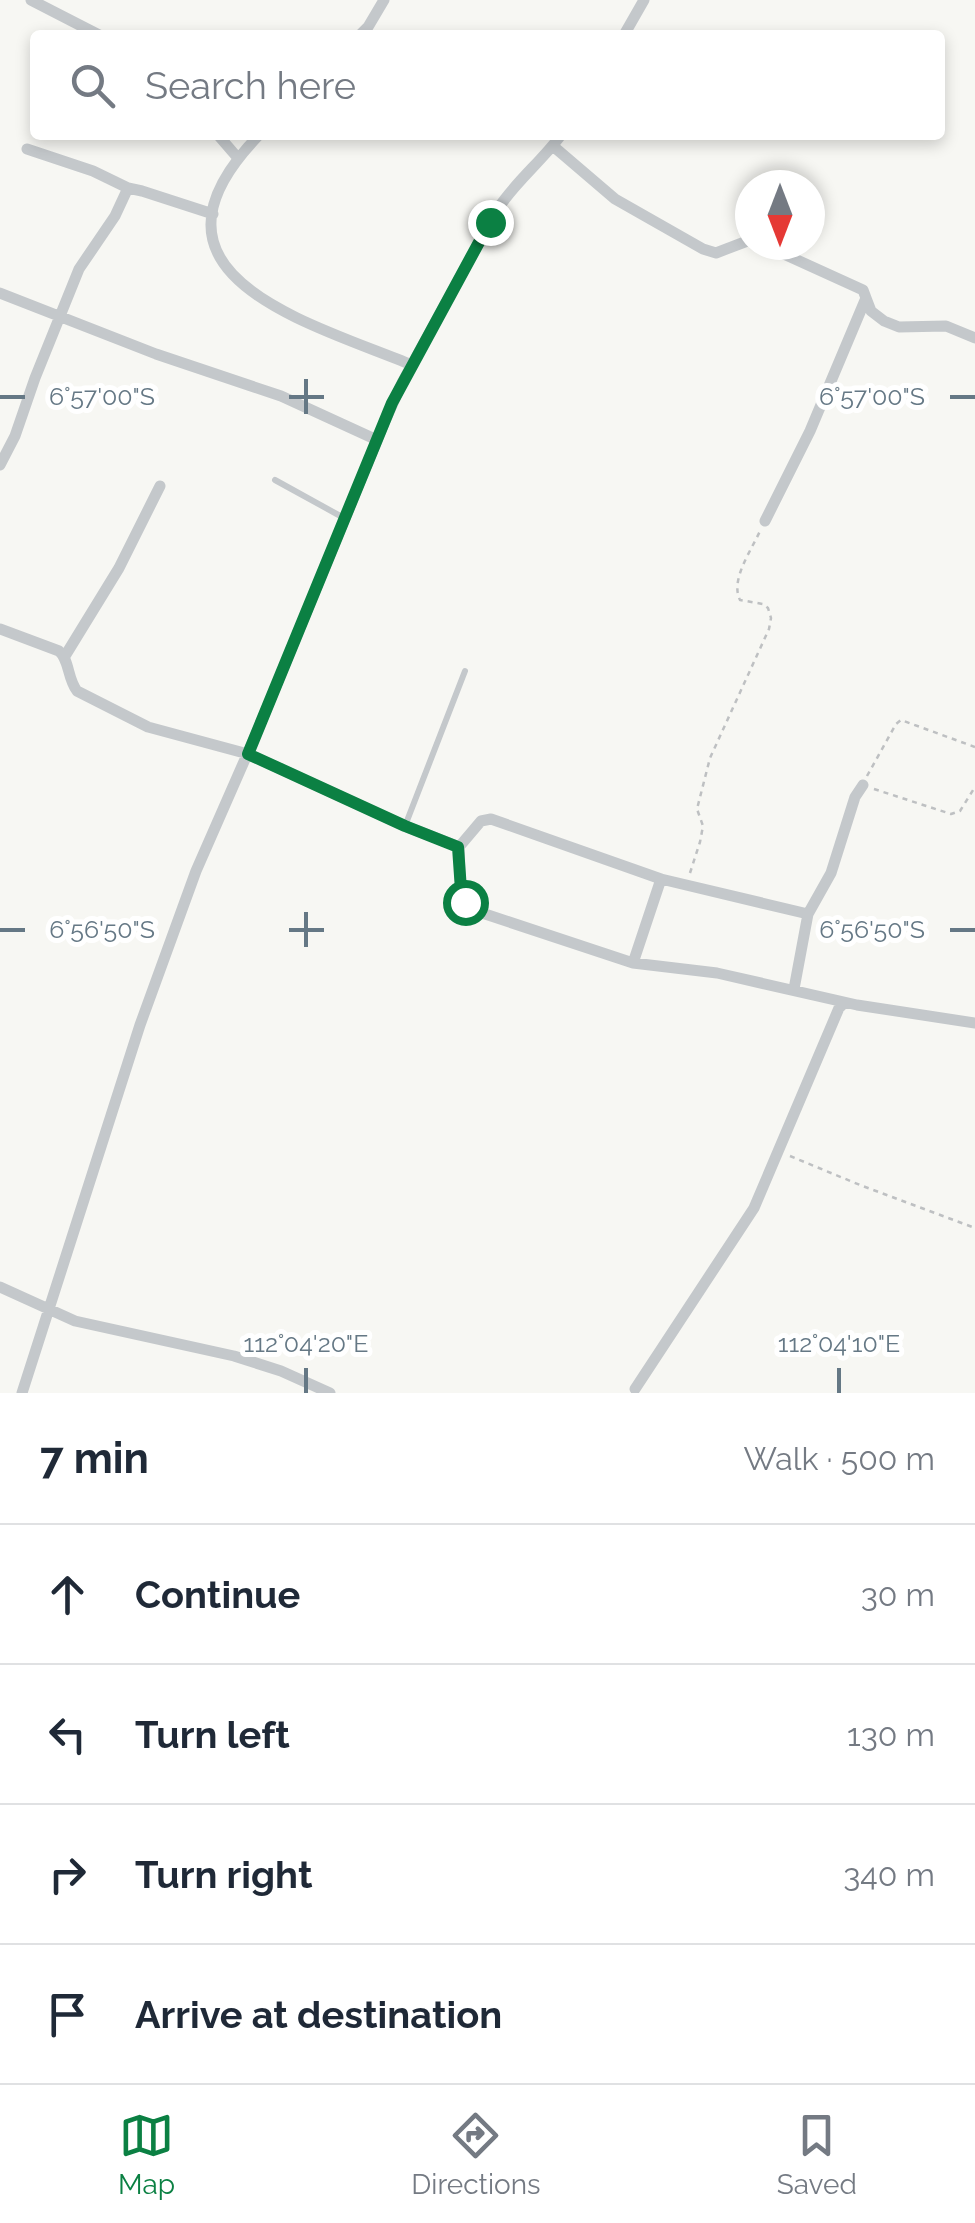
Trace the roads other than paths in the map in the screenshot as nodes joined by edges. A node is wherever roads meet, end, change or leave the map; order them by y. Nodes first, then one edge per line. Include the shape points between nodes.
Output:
1 (31, 0) edge
2 (384, 0) edge
3 (644, 0) edge
4 (89, 30) edge
5 (365, 30) edge
6 (627, 30) edge
7 (223, 140) edge
8 (254, 140) edge
9 (557, 140) edge
10 (27, 149) dead end
11 (238, 157) junction
12 (128, 188) junction
13 (212, 214) junction
14 (735, 246) edge
15 (797, 260) edge
16 (0, 293) edge
17 (866, 298) junction
18 (59, 317) junction
19 (975, 338) edge
20 (412, 365) junction
21 (377, 440) junction
22 (0, 466) edge
23 (275, 480) dead end
24 (160, 486) dead end
25 (346, 518) junction
26 (764, 521) road end
27 (0, 629) edge
28 (64, 656) junction
29 (465, 671) dead end
30 (248, 754) junction
31 (862, 785) road end
32 (405, 826) junction
33 (458, 847) junction
34 (661, 879) junction
35 (808, 914) junction
36 (633, 963) junction
37 (794, 989) junction
38 (844, 1002) junction
39 (975, 1024) edge
40 (0, 1287) edge
41 (50, 1309) junction
42 (636, 1389) dead end
43 (22, 1393) edge
44 (330, 1393) edge

1 - 4 street
2 - 5 street
3 - 6 street
7 - 11 street
8 - 11 street
9 - 14 street via 615,199 703,250
9 - 20 street via 504,199
10 - 12 street
11 - 13 street
12 - 13 street
12 - 18 street via 79,269
13 - 20 street via 213,247 237,281 268,304
15 - 17 street via 862,290
16 - 18 street
17 - 19 street via 870,310 899,327 946,326
17 - 26 street
18 - 21 street via 280,396
18 - 22 street
20 - 21 street
21 - 25 street
23 - 25 lane
24 - 28 street
25 - 30 street
27 - 28 street
28 - 30 street via 71,683 90,698 148,727
29 - 32 lane
30 - 32 street
30 - 41 street via 147,1003
31 - 35 street via 831,873
32 - 33 street
33 - 34 street via 491,819
33 - 36 street via 461,890 473,910
34 - 35 street
34 - 36 street
35 - 37 street
36 - 37 street
37 - 38 street
38 - 39 street
38 - 42 street via 754,1208
40 - 41 street
41 - 43 street
41 - 44 street via 103,1328 234,1356

